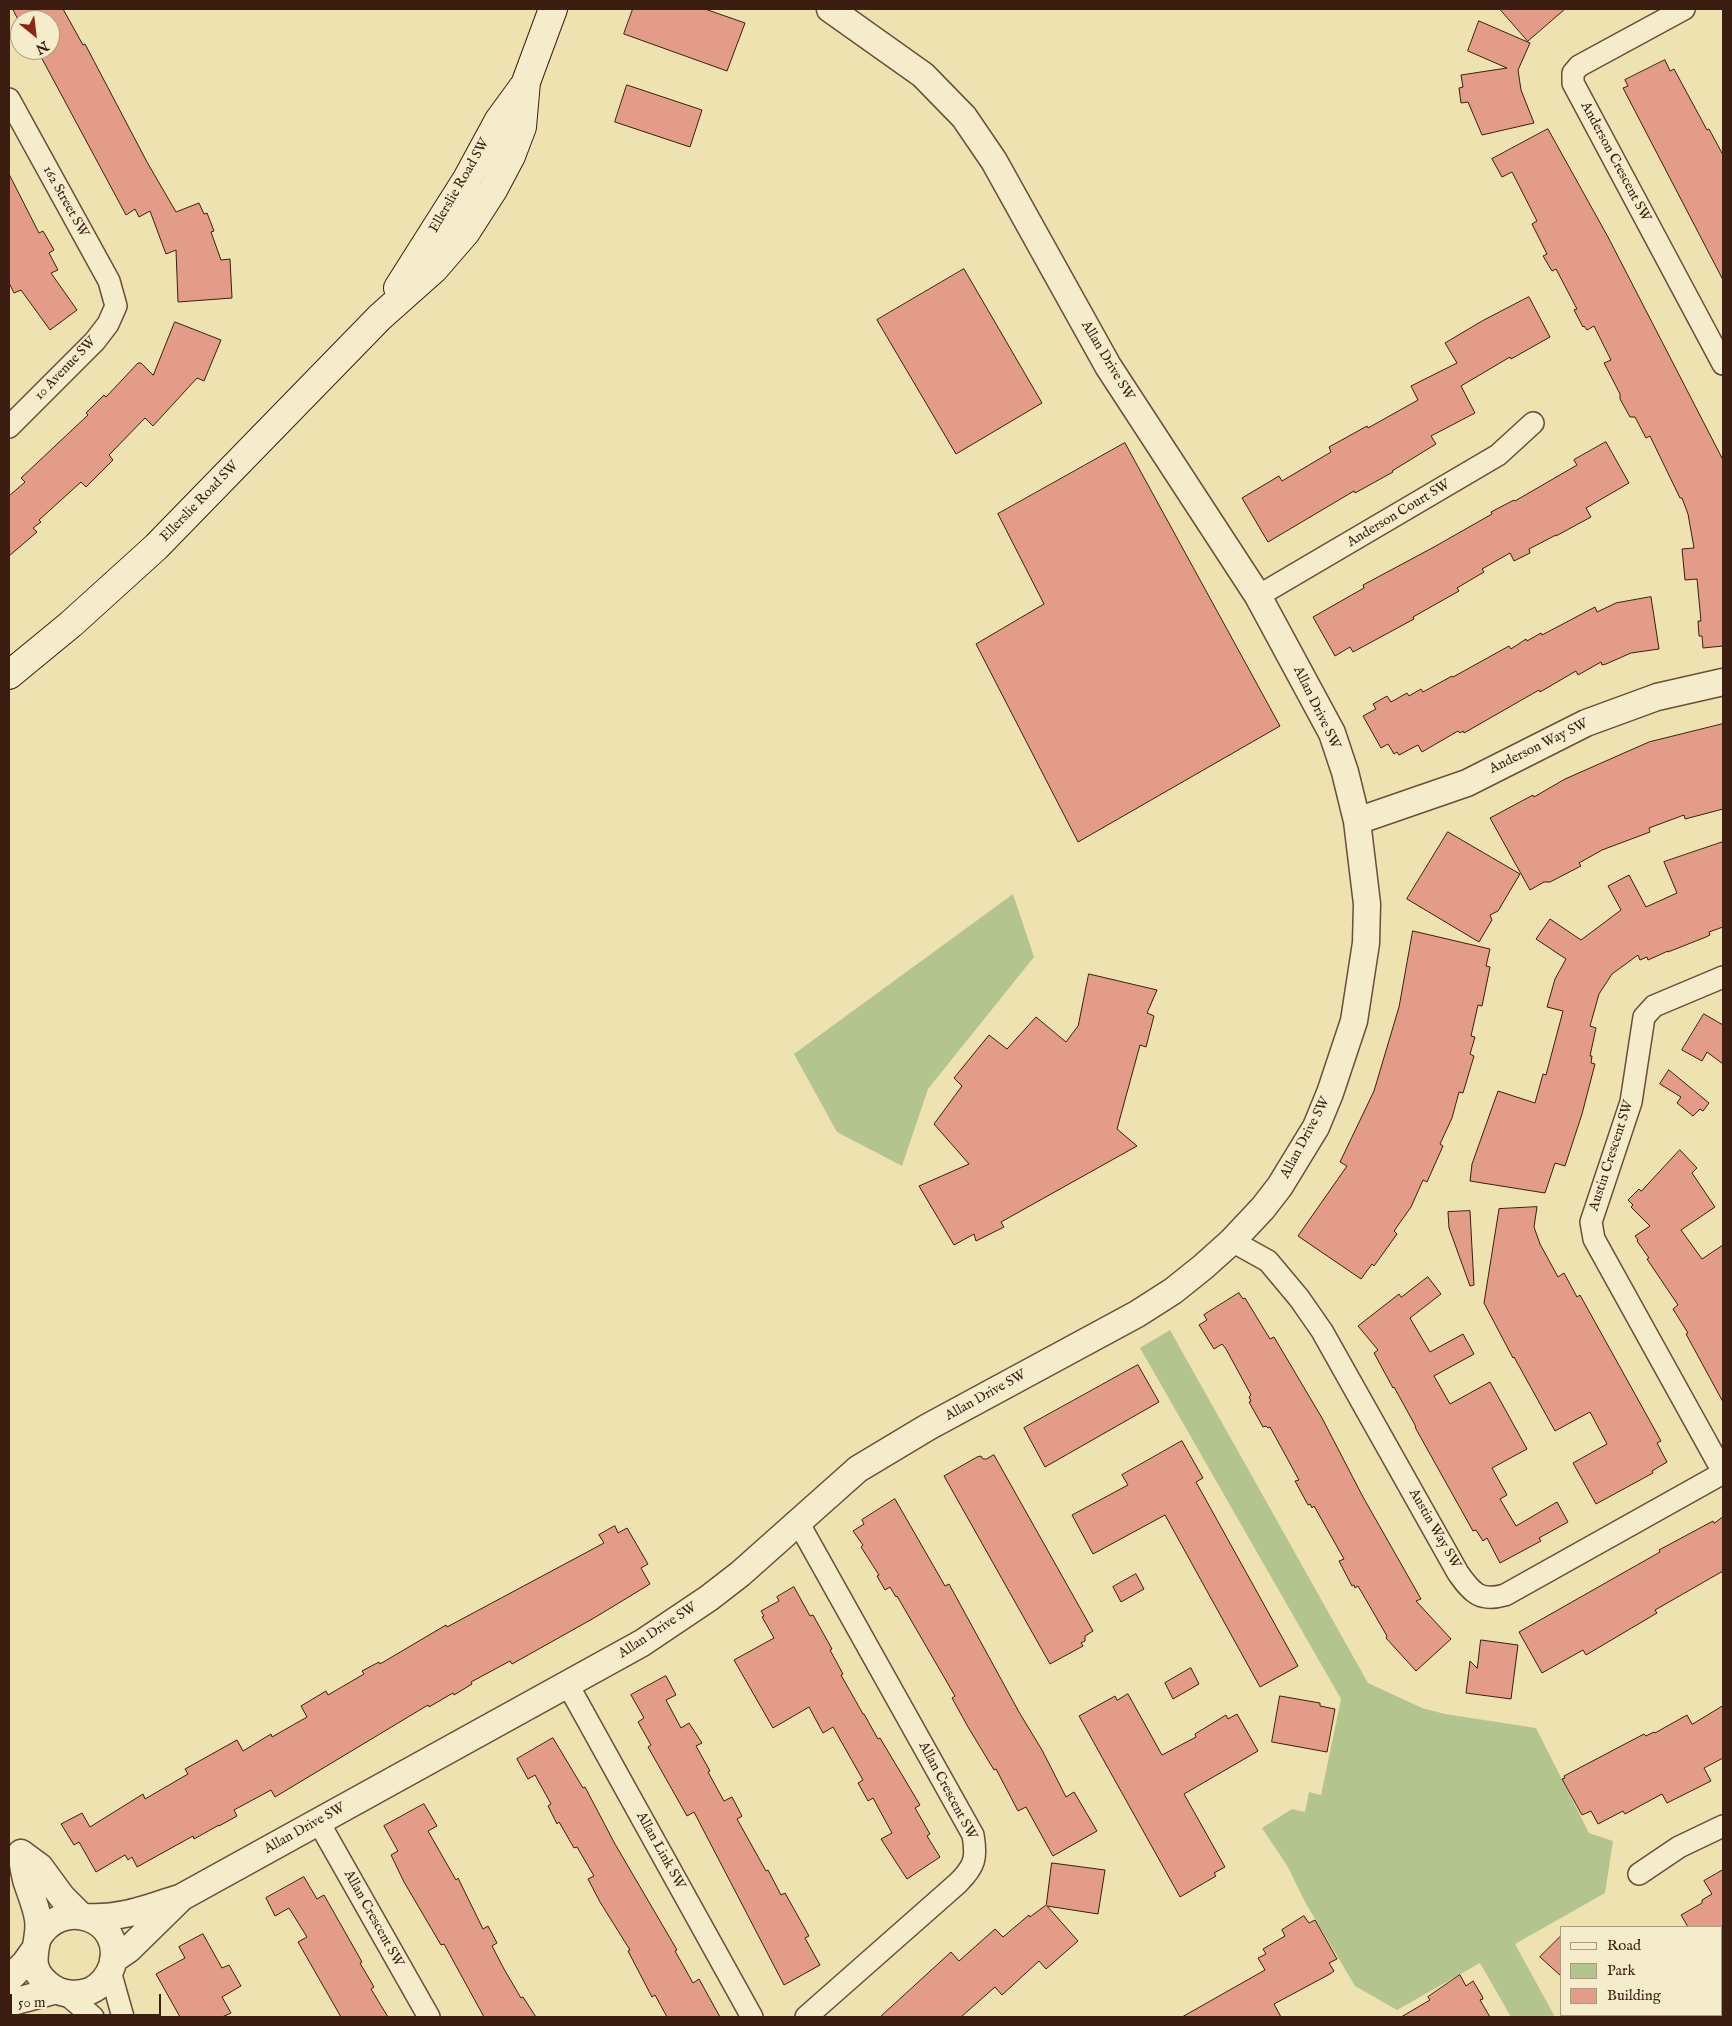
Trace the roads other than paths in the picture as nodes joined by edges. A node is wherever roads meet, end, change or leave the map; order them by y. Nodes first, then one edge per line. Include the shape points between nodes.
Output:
1 (553, 9) edge
2 (830, 9) edge
3 (1684, 9) edge
4 (9, 100) edge
5 (116, 306) joint
6 (1723, 364) edge
7 (1533, 423) dead end
8 (9, 426) edge
9 (1258, 596) junction
10 (9, 675) edge
11 (1723, 682) edge
12 (1357, 821) junction
13 (1723, 977) edge
14 (1232, 1241) junction
15 (1723, 1473) edge
16 (798, 1522) junction
17 (568, 1685) junction
18 (318, 1821) junction
19 (1723, 1826) edge
20 (1639, 1874) dead end
21 (182, 1897) junction
22 (83, 1916) junction
23 (36, 1945) junction
24 (112, 1966) junction
25 (9, 1979) edge
26 (61, 1991) junction
27 (9, 2003) edge
28 (93, 2017) edge
29 (123, 2017) edge
30 (428, 2017) edge
31 (752, 2017) edge
32 (806, 2017) edge

1 - 10 main road, Ellerslie Road SW via 526,82 498,120 458,193 380,317 156,547
2 - 9 street, Allan Drive SW via 923,75 964,117 994,161 1108,366
3 - 6 street, Anderson Crescent SW via 1578,66 1573,73 1573,83
4 - 5 street, 162 Street SW via 109,281
5 - 8 street, 10 Avenue SW via 95,341
7 - 9 street, Anderson Court SW via 1498,455
9 - 12 street, Allan Drive SW via 1332,733
11 - 12 street, Anderson Way SW via 1657,696 1586,723 1467,783
12 - 14 street, Allan Drive SW via 1367,914 1354,1021 1330,1094 1302,1150 1280,1186
13 - 15 street, Austin Crescent SW via 1654,1006 1644,1017 1631,1102 1591,1222 1594,1239
14 - 15 street, Austin Way SW via 1268,1261 1299,1298 1322,1331 1458,1573 1479,1595 1491,1599 1506,1595
14 - 16 street, Allan Drive SW via 1173,1291 1137,1314 928,1427 858,1469
16 - 17 street, Allan Drive SW via 709,1598 642,1643
16 - 32 street, Allan Crescent SW via 973,1835 976,1853 970,1871 958,1883
17 - 18 street, Allan Drive SW
17 - 31 street, Allan Link SW
18 - 21 street, Allan Drive SW
18 - 30 street, Allan Crescent SW
19 - 20 street via 1679,1847
21 - 22 street, Allan Drive SW via 122,1916
21 - 24 street, Allan Drive SW
22 - 23 street via 66,1915 54,1920 45,1927
22 - 23 street via 62,1897 40,1867 21,1853 39,1921
22 - 24 street via 104,1928 112,1942
23 - 25 street via 25,1963
23 - 26 street via 34,1958 38,1972 42,1979
24 - 26 street via 101,1983 90,1991 77,1994
24 - 29 street
26 - 27 street
26 - 28 street

